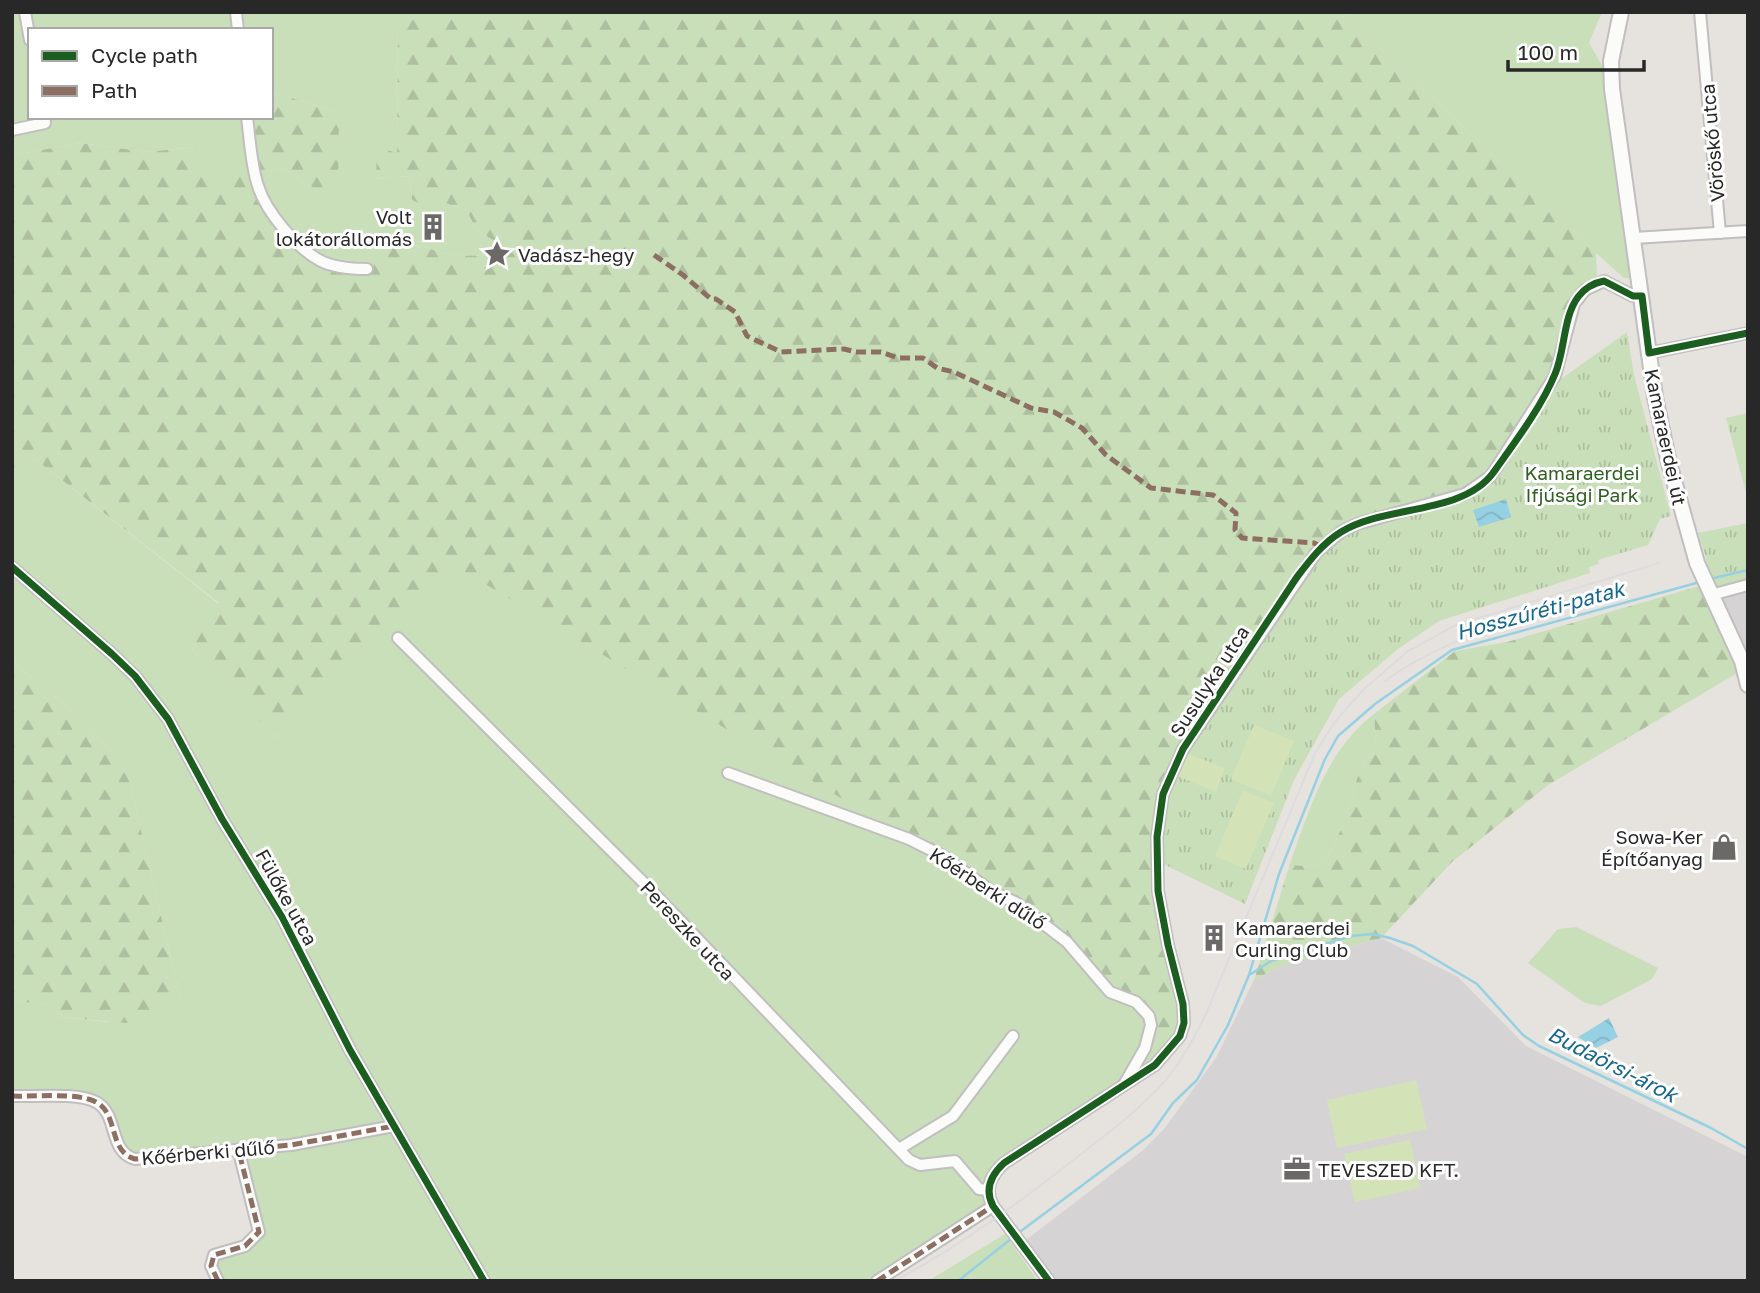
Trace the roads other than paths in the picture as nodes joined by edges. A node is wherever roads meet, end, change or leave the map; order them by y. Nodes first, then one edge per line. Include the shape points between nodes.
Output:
1 (1621, 12) edge
2 (1700, 12) edge
3 (247, 119) edge
4 (45, 120) edge
5 (12, 130) edge
6 (1748, 231) edge
7 (1720, 233) junction
8 (1634, 239) junction
9 (366, 269) dead end
10 (1642, 296) junction
11 (1748, 334) edge
12 (1649, 353) junction
13 (12, 567) edge
14 (1706, 585) junction
15 (1748, 585) edge
16 (398, 638) dead end
17 (1748, 685) edge
18 (728, 773) dead end
19 (1013, 1036) dead end
20 (1124, 1085) junction
21 (12, 1097) edge
22 (394, 1126) junction
23 (899, 1149) junction
24 (239, 1152) junction
25 (988, 1190) junction
26 (993, 1206) junction
27 (218, 1281) edge
28 (484, 1281) edge
29 (877, 1281) edge
30 (1049, 1281) edge

1 - 8 street, Kamaraerdei út via 1611,77
2 - 7 street, Vöröskő utca
3 - 9 street via 258,188 275,215 320,261
4 - 5 street
6 - 7 street
7 - 8 street
8 - 10 street, Kamaraerdei út
10 - 12 street, Kamaraerdei út
10 - 20 street, Susulyka utca via 1604,281 1578,296 1555,376 1491,476 1465,494 1357,524 1322,547 1297,577 1197,728 1163,794 1157,837 1158,891 1184,1023 1165,1055
11 - 12 street
12 - 14 street, Kamaraerdei út via 1669,463
13 - 22 street, Fülőke utca via 120,661 168,719
14 - 15 street
14 - 17 street, Kamaraerdei út via 1742,661
16 - 23 street, Pereszke utca via 645,884
18 - 20 street, Kőérberki dűlő via 909,839 1015,902 1067,942 1110,992 1136,1002 1149,1016 1146,1048
19 - 23 street via 953,1116
20 - 25 street, Susulyka utca via 1004,1163
21 - 24 street, Kőérberki dűlő via 96,1102 107,1114 122,1152 135,1159
22 - 24 street, Kőérberki dűlő
22 - 28 street, Fülőke utca
23 - 25 street, Pereszke utca via 920,1165 955,1161 979,1189
24 - 27 street via 260,1232 245,1246 214,1255 211,1261
25 - 26 street
26 - 29 street
26 - 30 street

